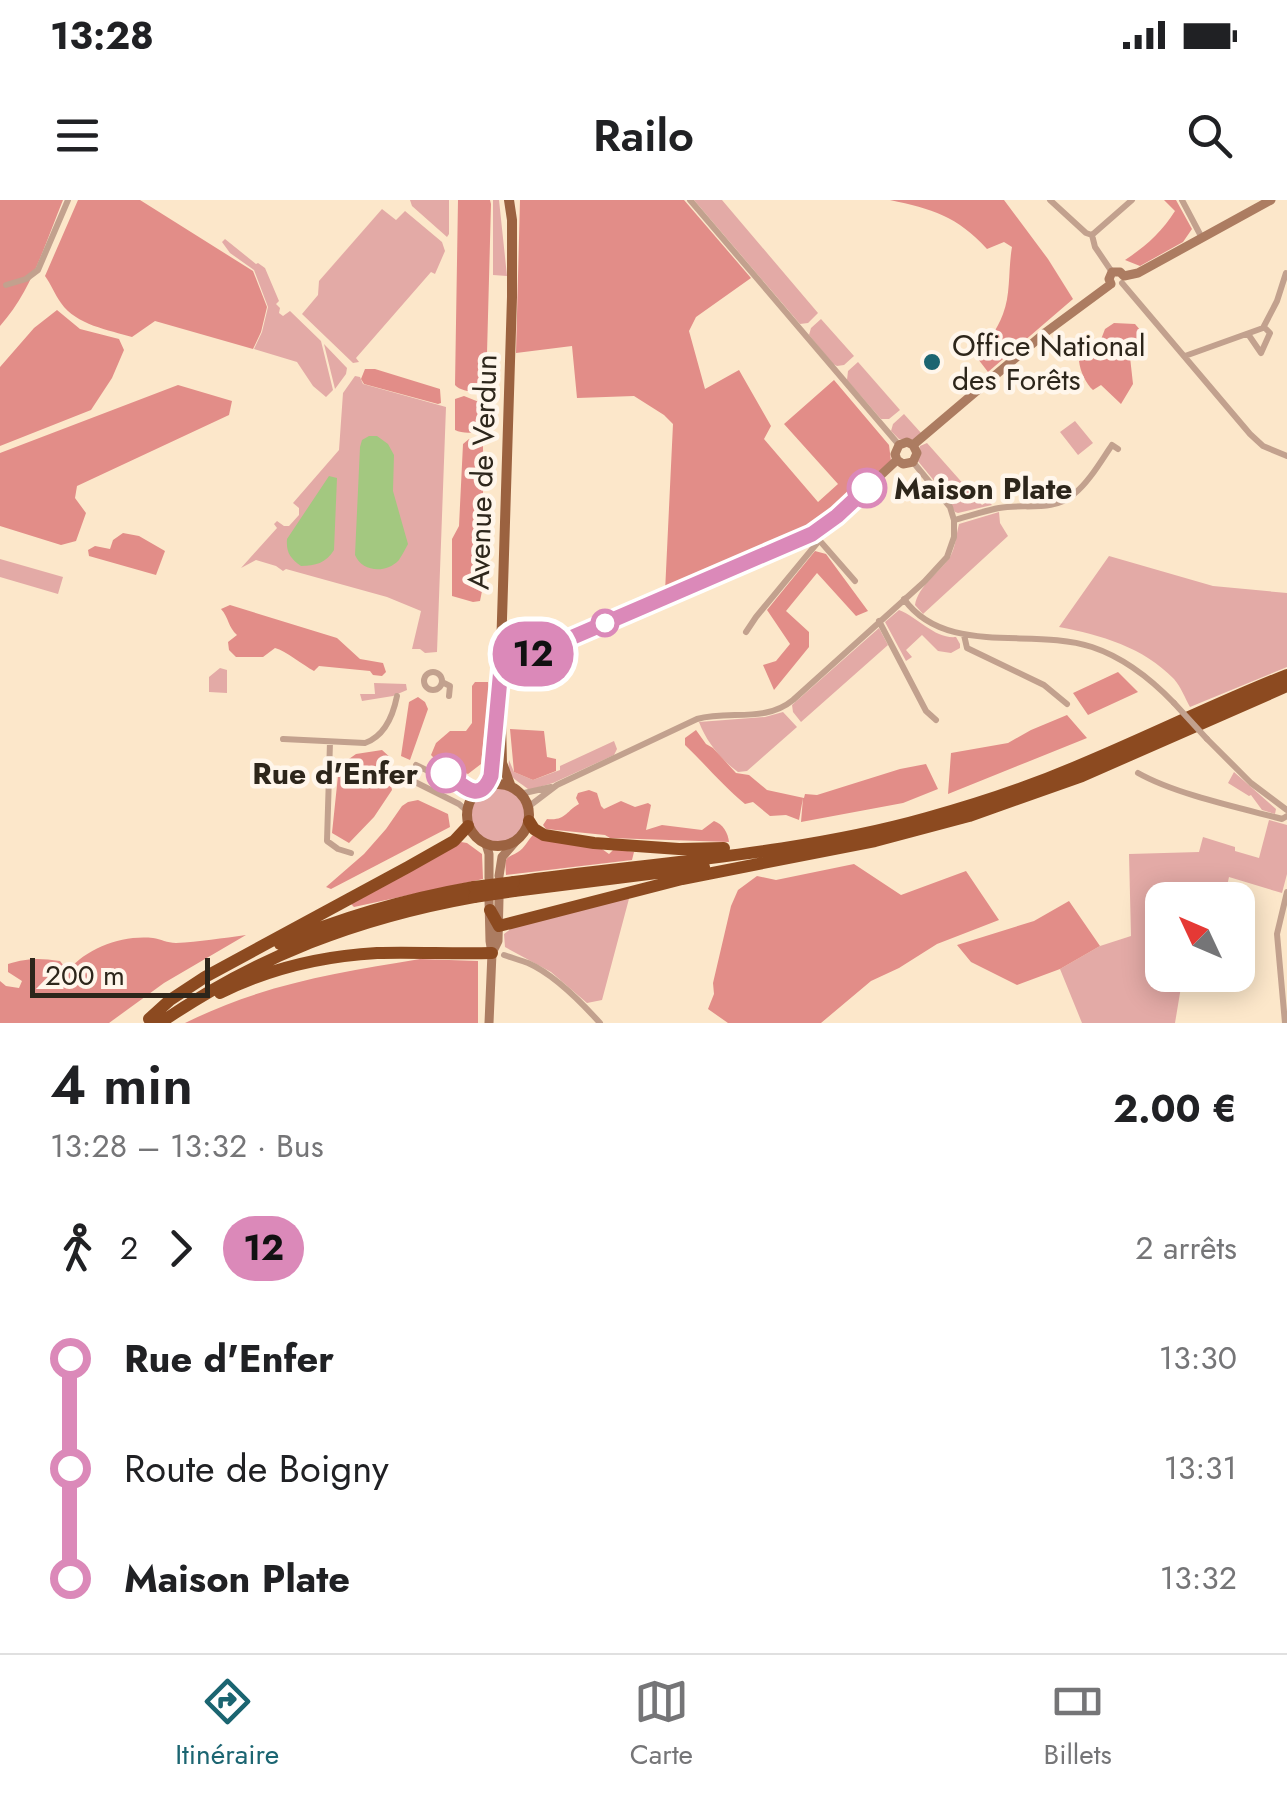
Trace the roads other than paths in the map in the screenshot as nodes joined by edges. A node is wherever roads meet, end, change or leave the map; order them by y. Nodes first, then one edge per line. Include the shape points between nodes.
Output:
1 (68, 200) edge
2 (505, 200) edge
3 (690, 200) edge
4 (1050, 200) edge
5 (1182, 200) edge
6 (1271, 200) edge
7 (1128, 201) edge
8 (1092, 234) junction
9 (1202, 238) junction
10 (1112, 272) joint
11 (1286, 273) edge
12 (1119, 281) junction
13 (6, 285) dead end
14 (1264, 327) junction
15 (1248, 334) junction
16 (1185, 356) junction
17 (899, 445) junction
18 (913, 445) junction
19 (1118, 449) dead end
20 (1287, 456) edge
21 (897, 460) junction
22 (913, 462) junction
23 (954, 520) junction
24 (815, 537) junction
25 (854, 581) dead end
26 (904, 600) junction
27 (879, 622) junction
28 (746, 632) dead end
29 (964, 635) junction
30 (501, 668) junction
31 (1287, 675) edge
32 (442, 682) dead end
33 (500, 684) junction
34 (1287, 686) edge
35 (397, 696) dead end
36 (449, 696) dead end
37 (1067, 704) dead end
38 (936, 720) dead end
39 (284, 740) dead end
40 (330, 742) junction
41 (416, 765) dead end
42 (1138, 772) dead end
43 (437, 776) junction
44 (409, 779) dead end
45 (557, 785) junction
46 (482, 789) junction
47 (516, 790) junction
48 (430, 791) junction
49 (467, 811) junction
50 (1287, 813) edge
51 (528, 814) junction
52 (468, 826) junction
53 (514, 842) junction
54 (809, 842) junction
55 (486, 844) junction
56 (835, 849) junction
57 (352, 853) dead end
58 (514, 886) junction
59 (1287, 892) edge
60 (493, 903) joint
61 (499, 926) junction
62 (498, 954) junction
63 (155, 1022) edge
64 (490, 1023) edge
65 (600, 1023) edge
66 (1285, 1023) edge

1 - 13 street via 38,270
2 - 30 main road, Avenue de Verdun via 512,262
3 - 17 street
4 - 8 street
5 - 9 street
6 - 9 street
7 - 8 street
8 - 10 street
9 - 12 street
10 - 12 street via 1108,279
11 - 14 street
12 - 16 street
12 - 18 street via 1046,332
14 - 15 street
14 - 15 street via 1270,333 1260,353
15 - 16 street
16 - 20 street via 1258,442
17 - 18 street
17 - 21 street
18 - 22 street
19 - 23 street via 1112,445 1061,502
21 - 22 street
21 - 24 street
22 - 23 street
23 - 26 street via 946,558
24 - 25 street
24 - 28 street
24 - 30 street
26 - 27 street
26 - 29 street via 926,623
27 - 38 street
27 - 45 street via 778,711 697,719
29 - 37 street via 968,648 1044,685
29 - 50 street, bridge via 1056,640 1122,660
30 - 33 main road, Avenue de Verdun
31 - 54 highway via 1000,796
32 - 36 street via 450,686
33 - 46 main road, Avenue de Verdun via 491,776
33 - 47 main road, Avenue de Verdun via 502,763
34 - 56 highway via 1006,804
35 - 40 street via 388,724 373,740
39 - 40 street
40 - 57 street via 328,841
41 - 43 street
42 - 50 street via 1282,819
43 - 46 street via 467,790
43 - 48 street
44 - 48 street
45 - 47 street
45 - 51 street
46 - 47 main road via 500,784
46 - 49 main road
47 - 51 main road
48 - 49 street
49 - 52 main road
51 - 53 main road
51 - 54 highway via 544,835 621,846
52 - 55 main road
52 - 63 highway via 454,841 205,977 170,1000
53 - 55 main road
53 - 55 street via 494,877
54 - 58 highway
56 - 58 highway
56 - 61 highway
58 - 63 highway, bridge via 392,914 304,944
59 - 66 street via 1278,934
60 - 61 highway
60 - 62 street via 490,941
61 - 62 street
62 - 63 highway via 378,953 317,961 239,985
62 - 64 street
62 - 65 street via 545,974

